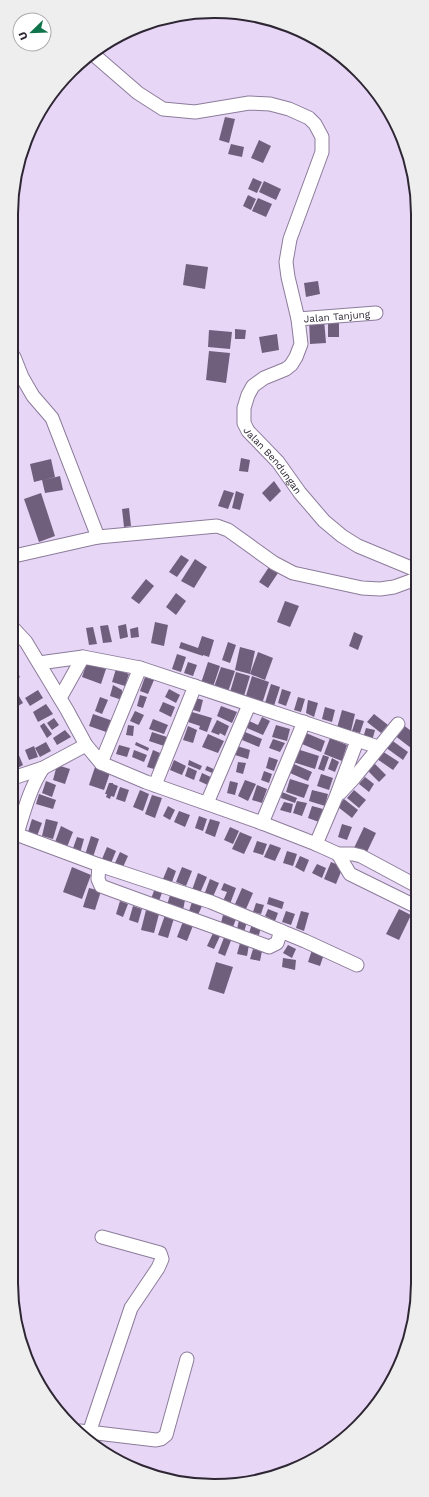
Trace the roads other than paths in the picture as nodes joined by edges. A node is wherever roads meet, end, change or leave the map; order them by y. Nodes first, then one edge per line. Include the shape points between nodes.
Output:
1 (97, 57) edge
2 (376, 313) dead end
3 (298, 319) junction
4 (18, 367) edge
5 (98, 537) junction
6 (18, 555) edge
7 (411, 568) edge
8 (411, 581) edge
9 (18, 633) edge
10 (83, 657) junction
11 (39, 663) junction
12 (140, 668) junction
13 (196, 686) junction
14 (60, 698) junction
15 (249, 705) junction
16 (304, 722) junction
17 (398, 724) dead end
18 (357, 741) junction
19 (86, 745) junction
20 (378, 747) junction
21 (101, 763) junction
22 (43, 768) junction
23 (18, 776) edge
24 (156, 785) junction
25 (336, 797) junction
26 (207, 803) junction
27 (262, 823) junction
28 (18, 825) edge
29 (18, 834) edge
30 (316, 844) junction
31 (338, 854) junction
32 (99, 865) junction
33 (411, 883) edge
34 (168, 888) junction
35 (211, 902) junction
36 (411, 904) edge
37 (162, 908) junction
38 (205, 923) junction
39 (281, 931) junction
40 (357, 965) dead end
41 (102, 1237) dead end
42 (187, 1360) dead end
43 (86, 1430) edge
44 (88, 1432) edge

1 - 3 street, Jalan Bendungan via 138,93 164,109 195,112 249,103 270,104 309,118 320,130 322,152 290,239 286,262
2 - 3 street, Jalan Tanjung
3 - 7 street, Jalan Bendungan via 301,344 296,357 286,369 264,378 253,386 244,408 244,423 324,521 358,546
4 - 5 street via 33,396 52,418
5 - 6 street
5 - 8 street via 217,526 228,530 274,563 293,573 362,588 387,588
9 - 11 street
10 - 11 street
10 - 12 street
10 - 14 street
11 - 14 street
12 - 13 street
12 - 21 street
13 - 15 street
13 - 24 street
14 - 19 street
15 - 16 street
15 - 26 street
16 - 18 street
16 - 27 street
17 - 20 street
18 - 20 street
18 - 25 street
19 - 21 street
19 - 22 street
20 - 25 street
21 - 24 street
22 - 23 street
22 - 28 street via 35,781
24 - 26 street
25 - 30 street
26 - 27 street
27 - 30 street
29 - 32 street
30 - 31 street
31 - 33 street via 361,856
31 - 36 street via 350,874
32 - 34 street
32 - 37 street via 98,879 101,886
34 - 35 street
34 - 37 street
35 - 38 street
35 - 39 street
37 - 38 street
38 - 39 street via 269,947 277,943
39 - 40 street
41 - 43 street via 160,1253 162,1259 131,1308
42 - 44 street via 166,1435 161,1440

